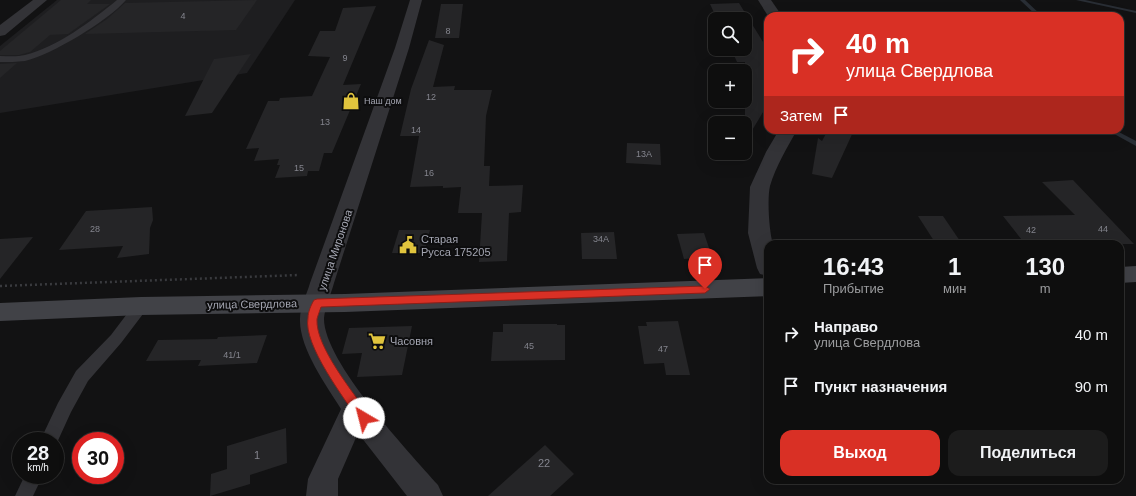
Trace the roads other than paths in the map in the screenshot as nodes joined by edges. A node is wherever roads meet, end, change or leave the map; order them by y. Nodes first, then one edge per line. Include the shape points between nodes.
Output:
1 (41, 0) edge
2 (122, 0) edge
3 (416, 0) edge
4 (764, 0) edge
5 (772, 12) edge
6 (0, 32) edge
7 (0, 59) edge
8 (786, 134) edge
9 (764, 253) edge
10 (1136, 274) edge
11 (1124, 275) edge
12 (764, 287) edge
13 (317, 303) junction
14 (141, 306) junction
15 (0, 312) edge
16 (356, 407) junction
17 (53, 432) edge
18 (30, 484) edge
19 (24, 496) edge
20 (322, 496) edge
21 (427, 496) edge

1 - 6 street
2 - 7 lane via 99,18 46,50 26,58
3 - 13 street, улица Миронова
4 - 5 street
8 - 9 street via 760,187 759,234
10 - 11 street
12 - 13 street, улица Свердлова
13 - 14 street, улица Свердлова
13 - 16 street, улица Миронова via 312,319 322,356
14 - 15 street, улица Свердлова
14 - 17 lane via 116,339 82,376
16 - 20 street via 323,479
16 - 21 street, улица Миронова
18 - 19 lane

